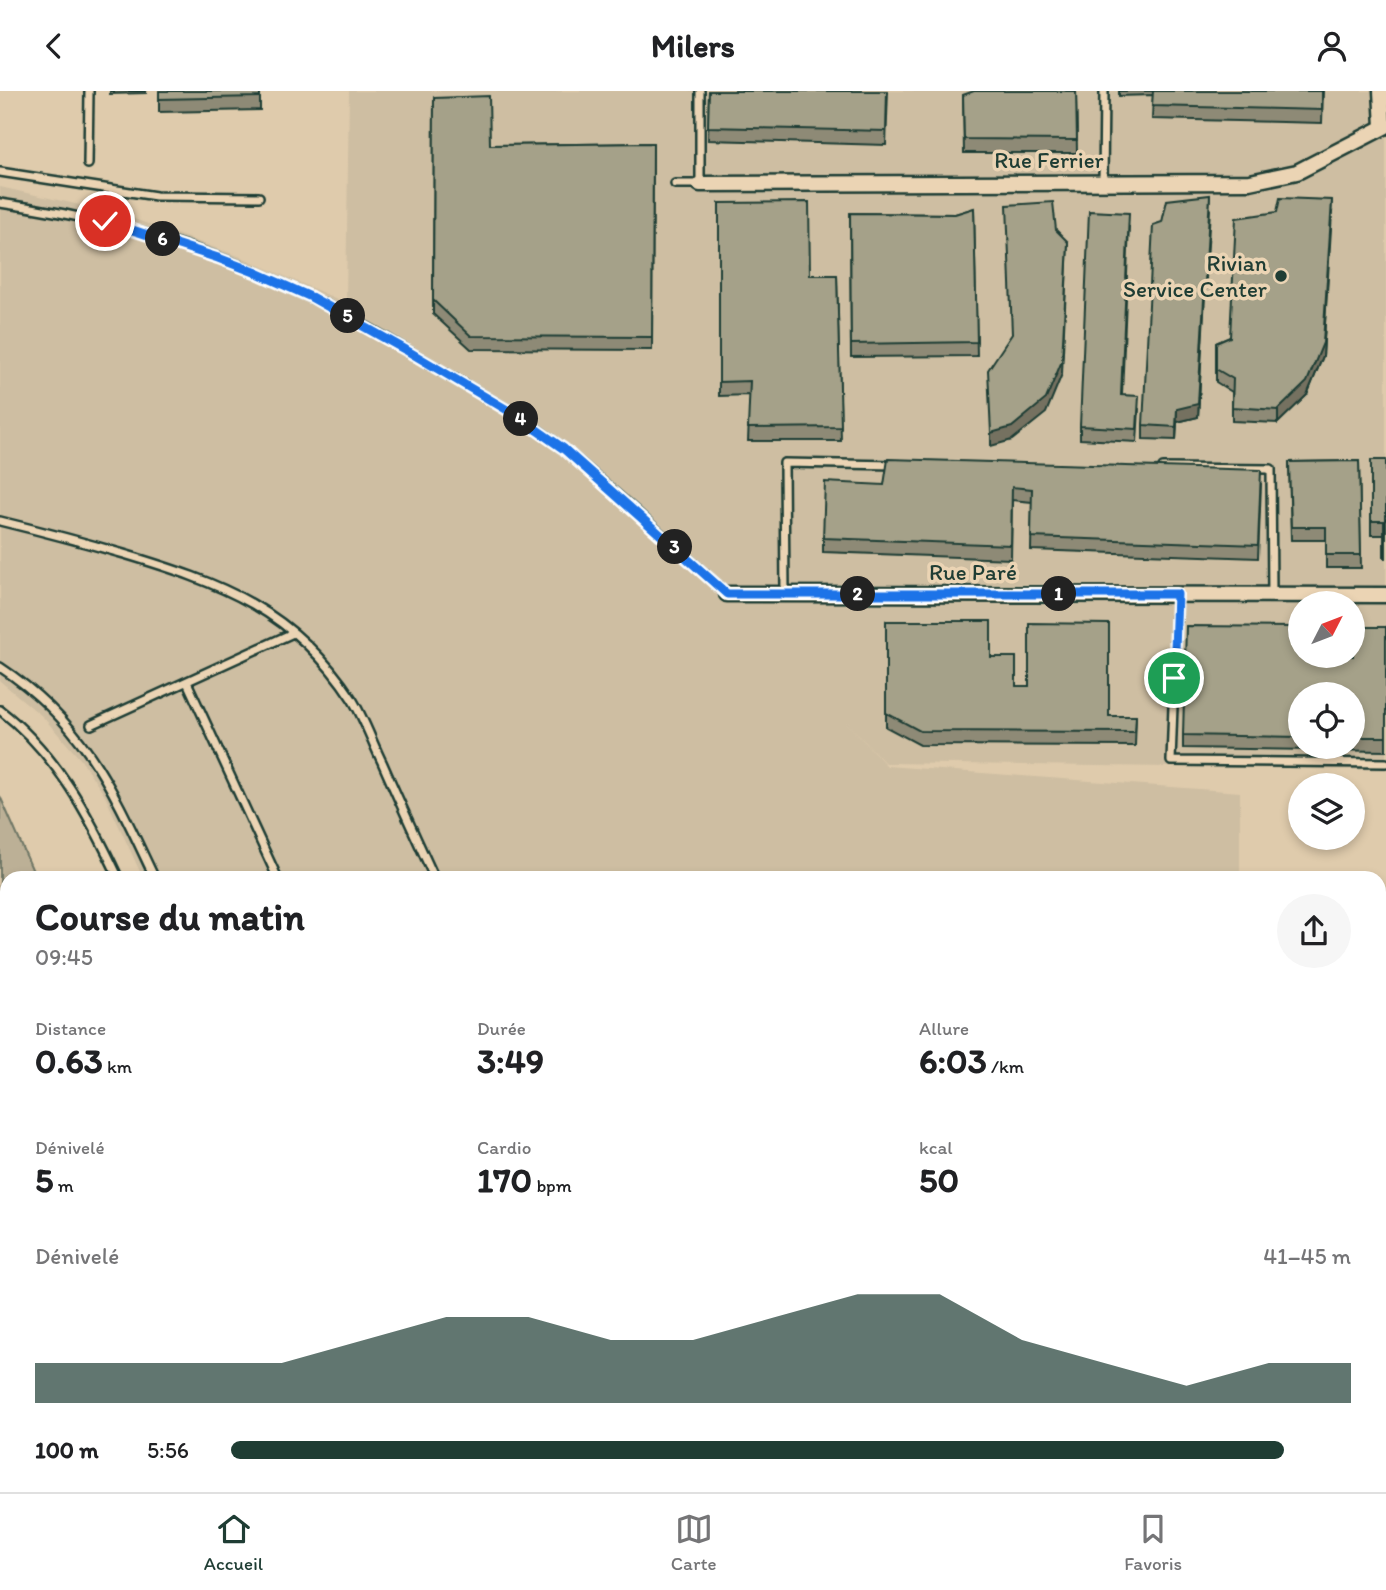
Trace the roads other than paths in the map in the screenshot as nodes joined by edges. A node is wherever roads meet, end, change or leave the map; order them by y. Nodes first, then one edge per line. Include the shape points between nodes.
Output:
1 (89, 91) edge
2 (700, 91) edge
3 (1104, 91) edge
4 (1381, 91) edge
5 (1384, 126) edge
6 (88, 163) dead end
7 (0, 172) edge
8 (1103, 183) junction
9 (675, 184) dead end
10 (700, 184) junction
11 (259, 197) dead end
12 (0, 203) edge
13 (899, 465) edge
14 (1156, 468) edge
15 (0, 521) edge
16 (727, 594) joint
17 (785, 594) junction
18 (1177, 594) junction
19 (1272, 595) junction
20 (1386, 595) edge
21 (293, 633) junction
22 (0, 667) edge
23 (187, 682) junction
24 (0, 710) edge
25 (91, 726) dead end
26 (1386, 763) edge
27 (115, 871) edge
28 (151, 871) edge
29 (274, 871) edge
30 (431, 871) edge

1 - 6 lane
2 - 10 lane
3 - 8 lane
4 - 5 street
5 - 8 street, Rue Ferrier via 1278,177 1250,182
7 - 11 lane via 156,196
8 - 10 street, Rue Ferrier
9 - 10 lane
12 - 16 lane via 105,221 157,237 257,273 352,318 564,449
13 - 17 lane via 784,463
14 - 19 lane via 1271,469
15 - 21 lane via 208,581 254,604
16 - 17 street, Rue Paré
17 - 18 street, Rue Paré
18 - 19 street, Rue Paré
18 - 26 lane via 1171,761
19 - 20 street, Rue Paré
21 - 23 lane
21 - 30 lane via 334,673 354,702
22 - 28 lane via 48,704 82,741 113,791
23 - 25 lane
23 - 29 lane
24 - 27 lane via 32,739 70,787

